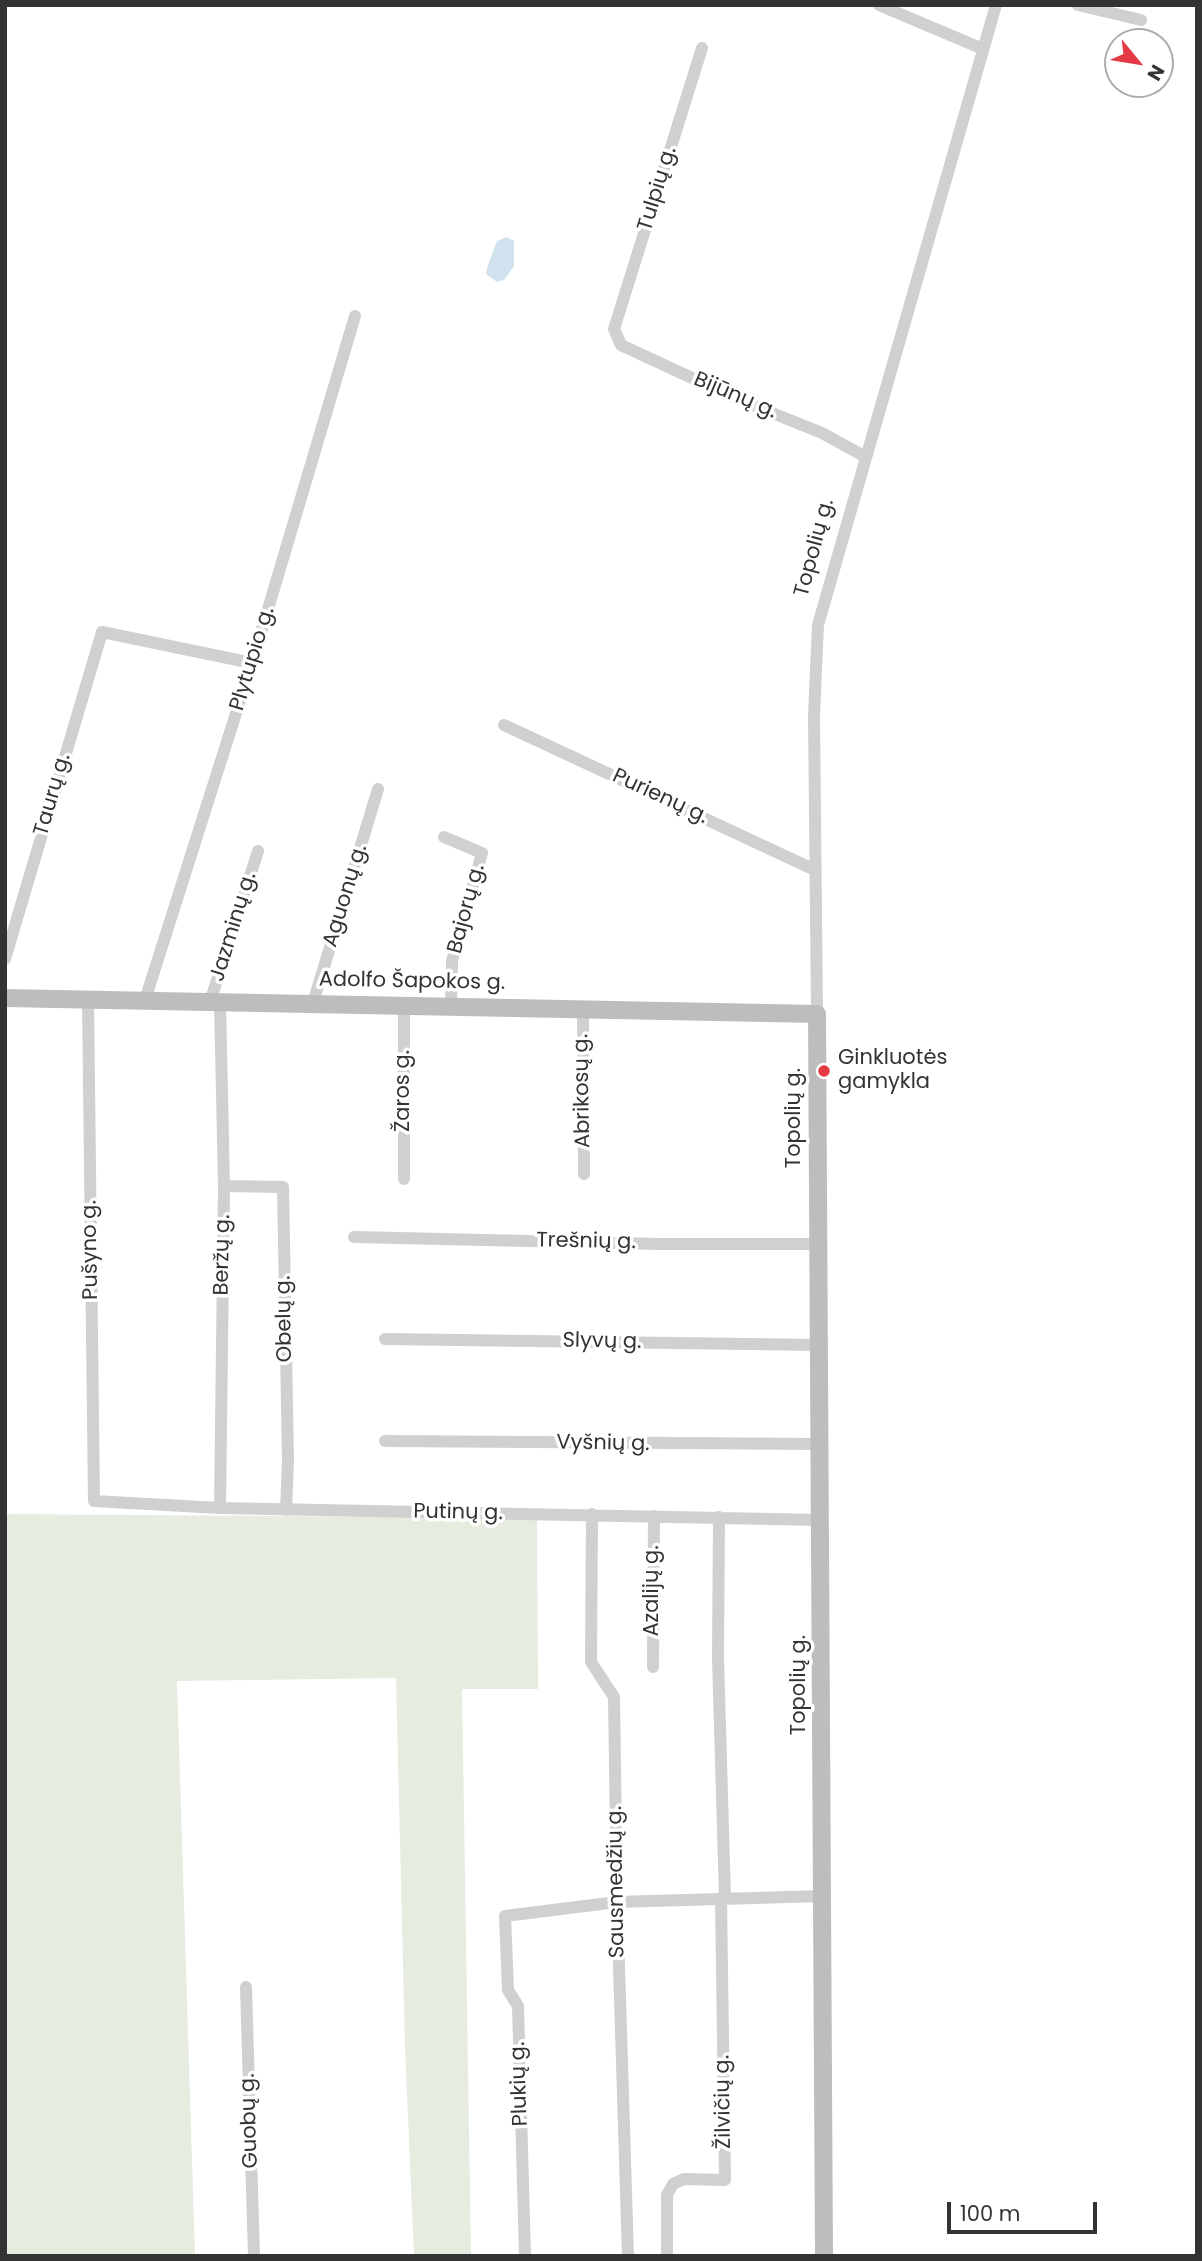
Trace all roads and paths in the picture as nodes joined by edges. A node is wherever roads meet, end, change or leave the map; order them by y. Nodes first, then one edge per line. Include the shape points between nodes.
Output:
1 (879, 5) edge
2 (996, 5) edge
3 (1078, 5) edge
4 (1141, 20) dead end
5 (702, 48) dead end
6 (983, 49) junction
7 (355, 316) dead end
8 (614, 329) joint
9 (864, 456) junction
10 (252, 663) junction
11 (504, 725) dead end
12 (378, 789) dead end
13 (444, 837) dead end
14 (258, 851) dead end
15 (816, 870) junction
16 (5, 959) edge
17 (5, 998) edge
18 (88, 1000) junction
19 (145, 1000) junction
20 (215, 1002) junction
21 (313, 1003) junction
22 (404, 1004) junction
23 (451, 1006) junction
24 (583, 1008) junction
25 (817, 1014) junction
26 (584, 1174) dead end
27 (404, 1178) dead end
28 (224, 1186) junction
29 (354, 1237) dead end
30 (818, 1244) junction
31 (385, 1339) dead end
32 (820, 1345) junction
33 (385, 1441) dead end
34 (820, 1444) junction
35 (94, 1501) joint
36 (220, 1508) junction
37 (286, 1510) junction
38 (592, 1514) junction
39 (653, 1516) junction
40 (719, 1517) junction
41 (821, 1520) junction
42 (653, 1667) dead end
43 (823, 1896) junction
44 (723, 1898) junction
45 (617, 1902) junction
46 (246, 1987) dead end
47 (254, 2256) edge
48 (525, 2256) edge
49 (628, 2256) edge
50 (667, 2256) edge
51 (824, 2256) edge

1 - 6 street
2 - 6 street, Topolių g.
3 - 4 street
5 - 8 street, Tulpių g.
6 - 9 street, Topolių g.
7 - 10 street, Plytupio g.
8 - 9 street, Bijūnų g. via 621,345
9 - 15 street, Topolių g. via 818,625 814,685
10 - 16 street, Taurų g. via 102,632
10 - 19 street, Plytupio g.
11 - 15 street, Purienų g.
12 - 21 street, Aguonų g.
13 - 23 street, Bajorų g. via 482,853 452,961
14 - 20 street, Jazminų g.
15 - 25 street, Topolių g.
17 - 18 street, Adolfo Šapokos g.
18 - 19 street, Adolfo Šapokos g.
18 - 35 street, Pušyno g.
19 - 20 street, Adolfo Šapokos g.
20 - 21 street, Adolfo Šapokos g.
20 - 28 street, Beržų g.
21 - 22 street, Adolfo Šapokos g.
22 - 23 street, Adolfo Šapokos g.
22 - 27 street, Žaros g.
23 - 24 street, Adolfo Šapokos g.
24 - 25 street, Adolfo Šapokos g.
24 - 26 street, Abrikosų g.
25 - 30 street, Topolių g.
28 - 36 street, Beržų g.
28 - 37 street, Obelų g. via 283,1187
29 - 30 street, Trešnių g.
30 - 32 street, Topolių g.
31 - 32 street, Slyvų g.
32 - 34 street, Topolių g.
33 - 34 street, Vyšnių g.
34 - 41 street, Topolių g.
35 - 36 street, Putinų g.
36 - 37 street, Putinų g.
37 - 38 street, Putinų g.
38 - 39 street, Putinų g.
38 - 45 street, Sausmedžių g. via 591,1662 614,1697
39 - 40 street, Putinų g.
39 - 42 street, Azalijų g.
40 - 41 street, Putinų g.
40 - 44 street, Žilvičių g.
41 - 43 street, Topolių g.
43 - 44 street
43 - 51 street, Topolių g.
44 - 45 street
44 - 50 street, Žilvičių g. via 725,2180 673,2183 667,2196
45 - 48 street, Plukių g. via 505,1916 508,1990 518,2006
45 - 49 street, Sausmedžių g.
46 - 47 street, Guobų g.

